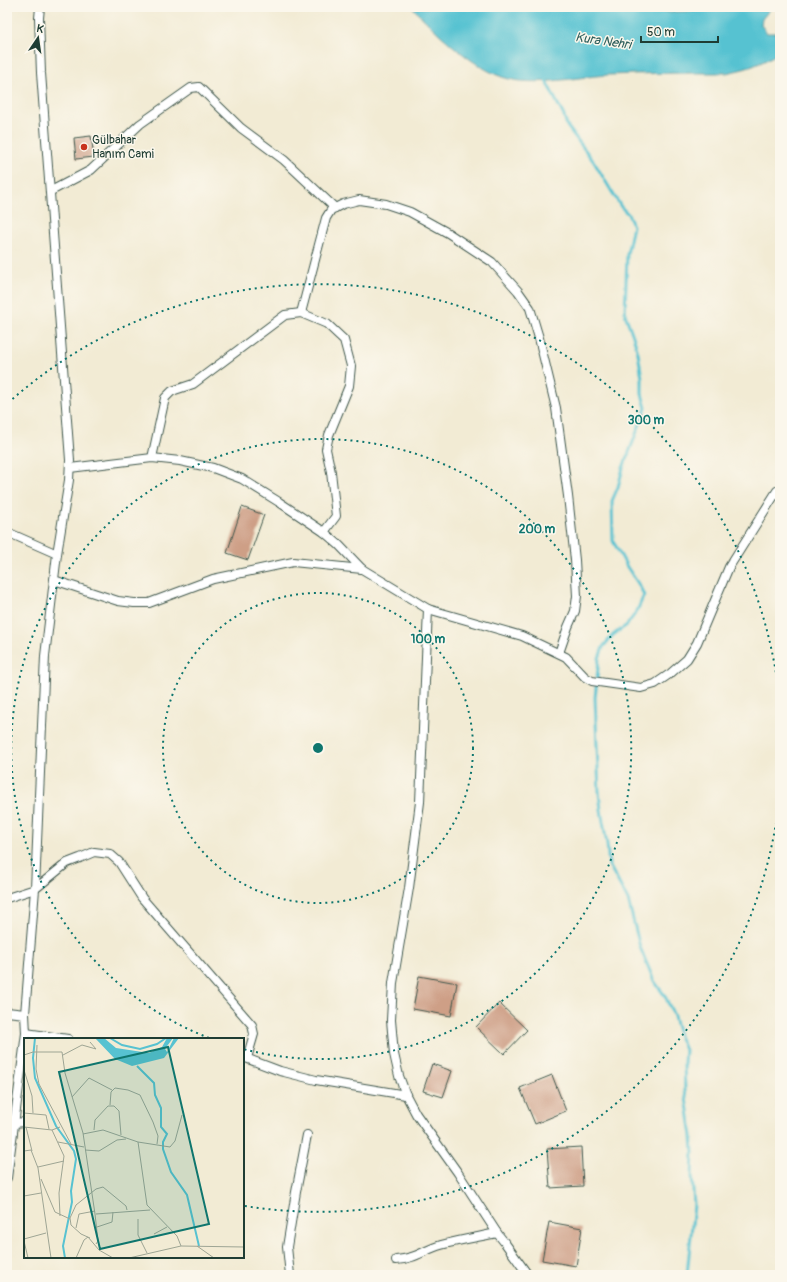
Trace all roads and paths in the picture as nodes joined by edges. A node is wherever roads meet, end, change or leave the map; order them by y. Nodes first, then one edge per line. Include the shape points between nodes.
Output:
1 (40, 7) edge
2 (51, 191) junction
3 (336, 208) junction
4 (301, 312) junction
5 (152, 458) junction
6 (70, 468) junction
7 (777, 491) dead end
8 (7, 532) edge
9 (324, 532) junction
10 (57, 554) junction
11 (362, 568) junction
12 (54, 580) junction
13 (428, 609) junction
14 (559, 653) junction
15 (35, 889) junction
16 (7, 898) edge
17 (7, 1012) edge
18 (24, 1014) junction
19 (26, 1033) junction
20 (25, 1038) edge
21 (61, 1038) edge
22 (24, 1048) edge
23 (245, 1058) edge
24 (406, 1095) junction
25 (24, 1122) edge
26 (14, 1123) junction
27 (307, 1135) dead end
28 (7, 1178) edge
29 (497, 1233) junction
30 (396, 1260) dead end
31 (290, 1275) edge
32 (528, 1275) edge

1 - 2 street via 38,18 41,74
2 - 3 street via 91,170 140,124 191,88 199,87 241,128 284,160
2 - 6 street
3 - 4 street via 331,210 326,218
3 - 14 street via 359,200 386,204 410,212 492,262 530,308 540,338 556,408 575,560 575,611
4 - 5 street via 285,315 193,384 172,391 165,398
4 - 9 street via 327,324 344,340 351,366 349,386 326,449 336,516
5 - 6 street
5 - 9 street via 213,468 242,479
6 - 10 street
7 - 14 street via 728,568 697,643 686,659 671,673 655,684 641,688 592,681
8 - 10 street
9 - 11 street
10 - 12 street
11 - 12 street via 293,562 213,579 149,603 134,604
11 - 13 street
12 - 15 street via 45,656
13 - 14 street via 522,636
13 - 24 street via 420,802 392,1002 394,1054
15 - 16 street
15 - 18 street
15 - 23 street via 67,863 94,852 110,854 142,898 252,1025 254,1034
17 - 18 street
18 - 19 street
19 - 20 street
19 - 21 street
22 - 26 street
23 - 24 street via 280,1071
24 - 29 street via 416,1114
25 - 26 street
26 - 28 street
27 - 31 street via 287,1247
29 - 30 street via 440,1246 406,1260
29 - 32 street

